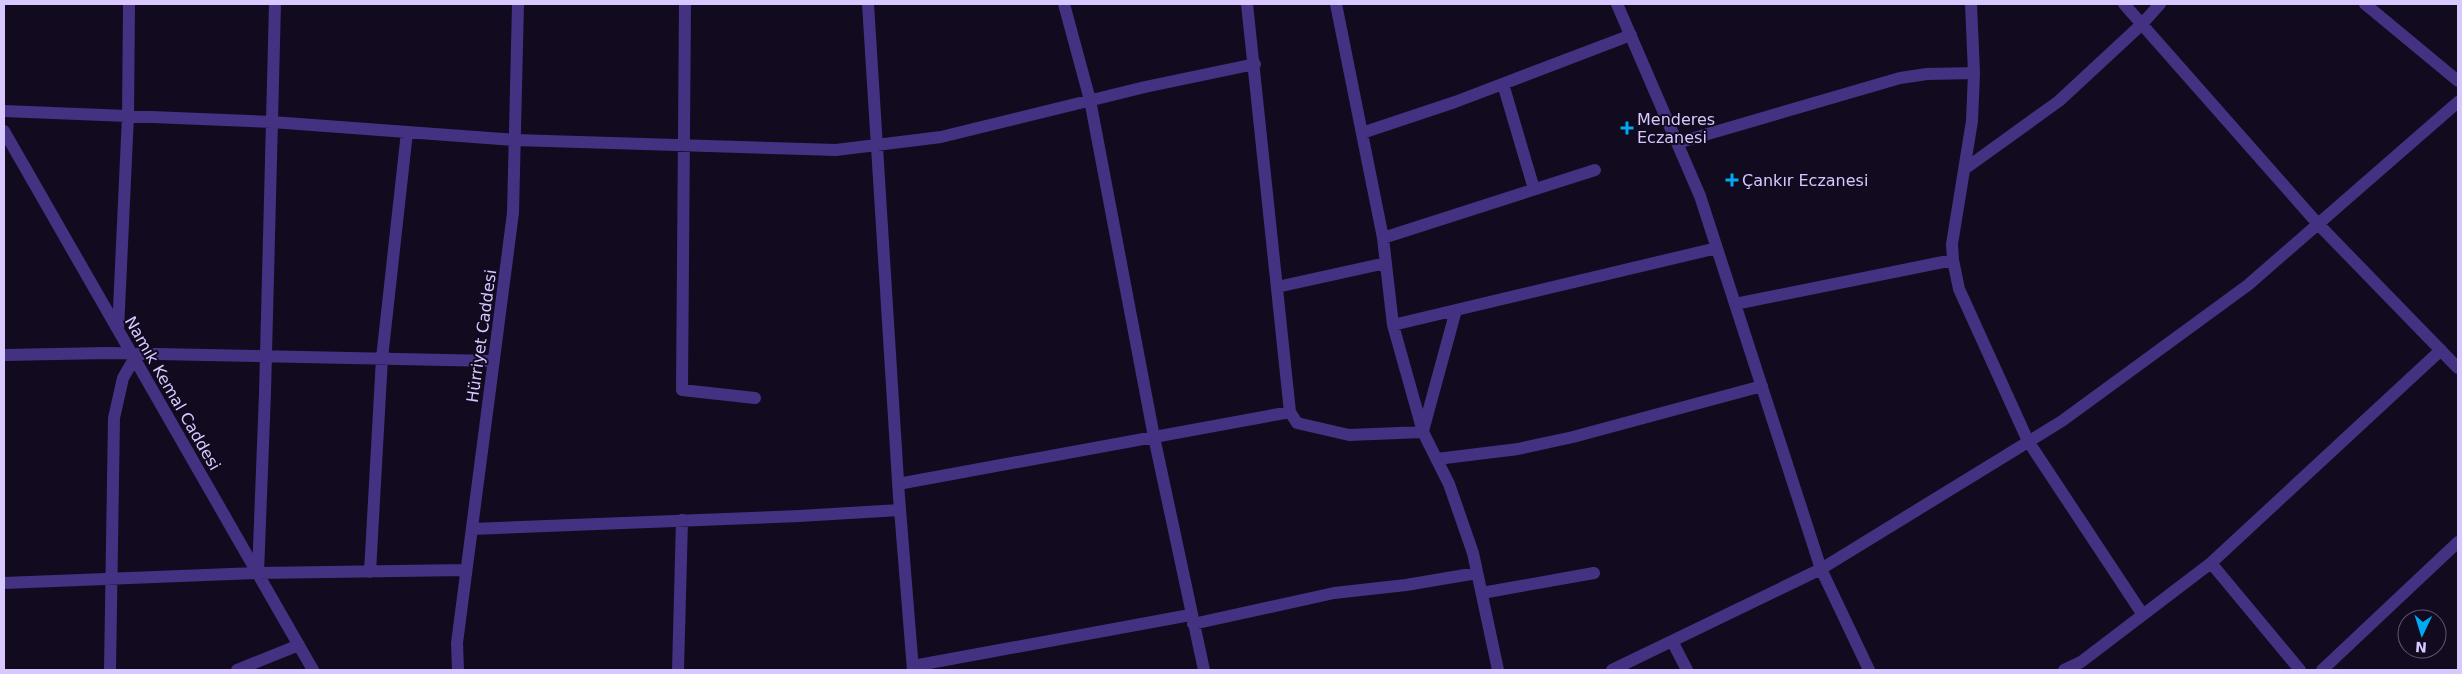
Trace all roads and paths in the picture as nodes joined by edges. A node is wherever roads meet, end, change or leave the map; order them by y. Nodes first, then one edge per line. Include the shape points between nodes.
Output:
1 (129, 4) edge
2 (275, 4) edge
3 (518, 4) edge
4 (685, 4) edge
5 (868, 4) edge
6 (1064, 4) edge
7 (1247, 4) edge
8 (1336, 4) edge
9 (1618, 4) edge
10 (1971, 4) edge
11 (2124, 4) edge
12 (2160, 4) edge
13 (2366, 4) edge
14 (2142, 24) junction
15 (1631, 35) junction
16 (1255, 64) junction
17 (1974, 73) junction
18 (2458, 81) edge
19 (1503, 84) junction
20 (1090, 100) junction
21 (2458, 102) edge
22 (4, 111) edge
23 (128, 116) junction
24 (272, 122) junction
25 (4, 132) edge
26 (407, 132) junction
27 (1362, 133) junction
28 (515, 140) junction
29 (1677, 143) junction
30 (878, 145) junction
31 (684, 146) junction
32 (1966, 168) junction
33 (1595, 170) dead end
34 (1534, 190) junction
35 (2318, 224) junction
36 (1383, 238) junction
37 (1717, 248) junction
38 (1952, 260) junction
39 (1386, 263) junction
40 (1277, 287) junction
41 (1735, 304) junction
42 (1456, 310) junction
43 (1394, 325) junction
44 (118, 330) junction
45 (2441, 350) junction
46 (4, 355) edge
47 (133, 356) junction
48 (266, 356) junction
49 (382, 358) junction
50 (494, 360) junction
51 (2458, 368) edge
52 (1762, 386) junction
53 (755, 398) dead end
54 (1290, 412) junction
55 (1423, 432) junction
56 (1154, 437) junction
57 (2028, 441) junction
58 (1437, 459) junction
59 (898, 484) junction
60 (900, 510) junction
61 (682, 520) junction
62 (472, 529) junction
63 (2458, 542) edge
64 (2211, 563) junction
65 (1821, 568) junction
66 (466, 570) junction
67 (370, 572) junction
68 (258, 573) junction
69 (1477, 573) junction
70 (1594, 573) dead end
71 (113, 579) junction
72 (4, 583) edge
73 (1482, 594) junction
74 (2142, 615) junction
75 (1192, 619) junction
76 (1672, 641) junction
77 (299, 645) junction
78 (913, 668) edge
79 (110, 670) edge
80 (237, 670) edge
81 (313, 670) edge
82 (458, 670) edge
83 (678, 670) edge
84 (1204, 670) edge
85 (1498, 670) edge
86 (1612, 670) edge
87 (1687, 670) edge
88 (1869, 670) edge
89 (2064, 670) edge
90 (2300, 670) edge
91 (2322, 670) edge

1 - 23 street
2 - 24 street
3 - 28 street, Hürriyet Caddesi
4 - 31 street
5 - 30 street
6 - 20 street
7 - 16 street
8 - 27 street
9 - 15 street
10 - 17 street
11 - 14 street
12 - 14 street
13 - 18 street
14 - 32 street via 2059,101
14 - 35 street
15 - 19 street
15 - 29 street
16 - 20 street
16 - 40 street
17 - 29 street via 1900,78
17 - 32 street
19 - 27 street
19 - 34 street
20 - 30 street via 942,137
20 - 56 street
21 - 35 street
22 - 23 street
23 - 24 street
23 - 44 street
24 - 26 street
24 - 48 street
25 - 44 street, Namık Kemal Caddesi
26 - 28 street
26 - 49 street
27 - 36 street
28 - 31 street
28 - 50 street, Hürriyet Caddesi via 514,213
29 - 37 street via 1700,196
30 - 31 street via 836,150
30 - 59 street
31 - 53 street via 682,390
32 - 38 street via 1954,229
33 - 34 street
34 - 36 street
35 - 45 street
35 - 57 street via 2248,285 2062,421
36 - 39 street
37 - 41 street
37 - 42 street
38 - 41 street
38 - 57 street via 1959,290
39 - 40 street
39 - 43 street
40 - 54 street
41 - 52 street
42 - 43 street
42 - 55 street
43 - 55 street
44 - 47 street, Namık Kemal Caddesi
45 - 51 street
45 - 64 street
46 - 47 street
47 - 48 street
47 - 68 street, Namık Kemal Caddesi
47 - 71 street via 123,378 114,418
48 - 49 street
48 - 68 street
49 - 50 street
49 - 67 street
50 - 62 street, Hürriyet Caddesi
52 - 58 street via 1573,438
52 - 65 street
54 - 55 street via 1298,422 1348,435
54 - 56 street
55 - 58 street
56 - 59 street
56 - 75 street
57 - 65 street
57 - 74 street
58 - 69 street via 1449,484
59 - 60 street
60 - 61 street
60 - 78 street
61 - 62 street
61 - 83 street
62 - 66 street, Hürriyet Caddesi
63 - 91 street
64 - 74 street
64 - 90 street
65 - 76 street
65 - 88 street
66 - 67 street
66 - 82 street, Hürriyet Caddesi via 457,643
67 - 68 street
68 - 71 street
68 - 77 street, Namık Kemal Caddesi
69 - 73 street
69 - 75 street via 1334,593
70 - 73 street
71 - 72 street
71 - 79 street
73 - 85 street
74 - 89 street via 2080,662
75 - 78 street
75 - 84 street
76 - 86 street
76 - 87 street
77 - 80 street
77 - 81 street, Namık Kemal Caddesi

